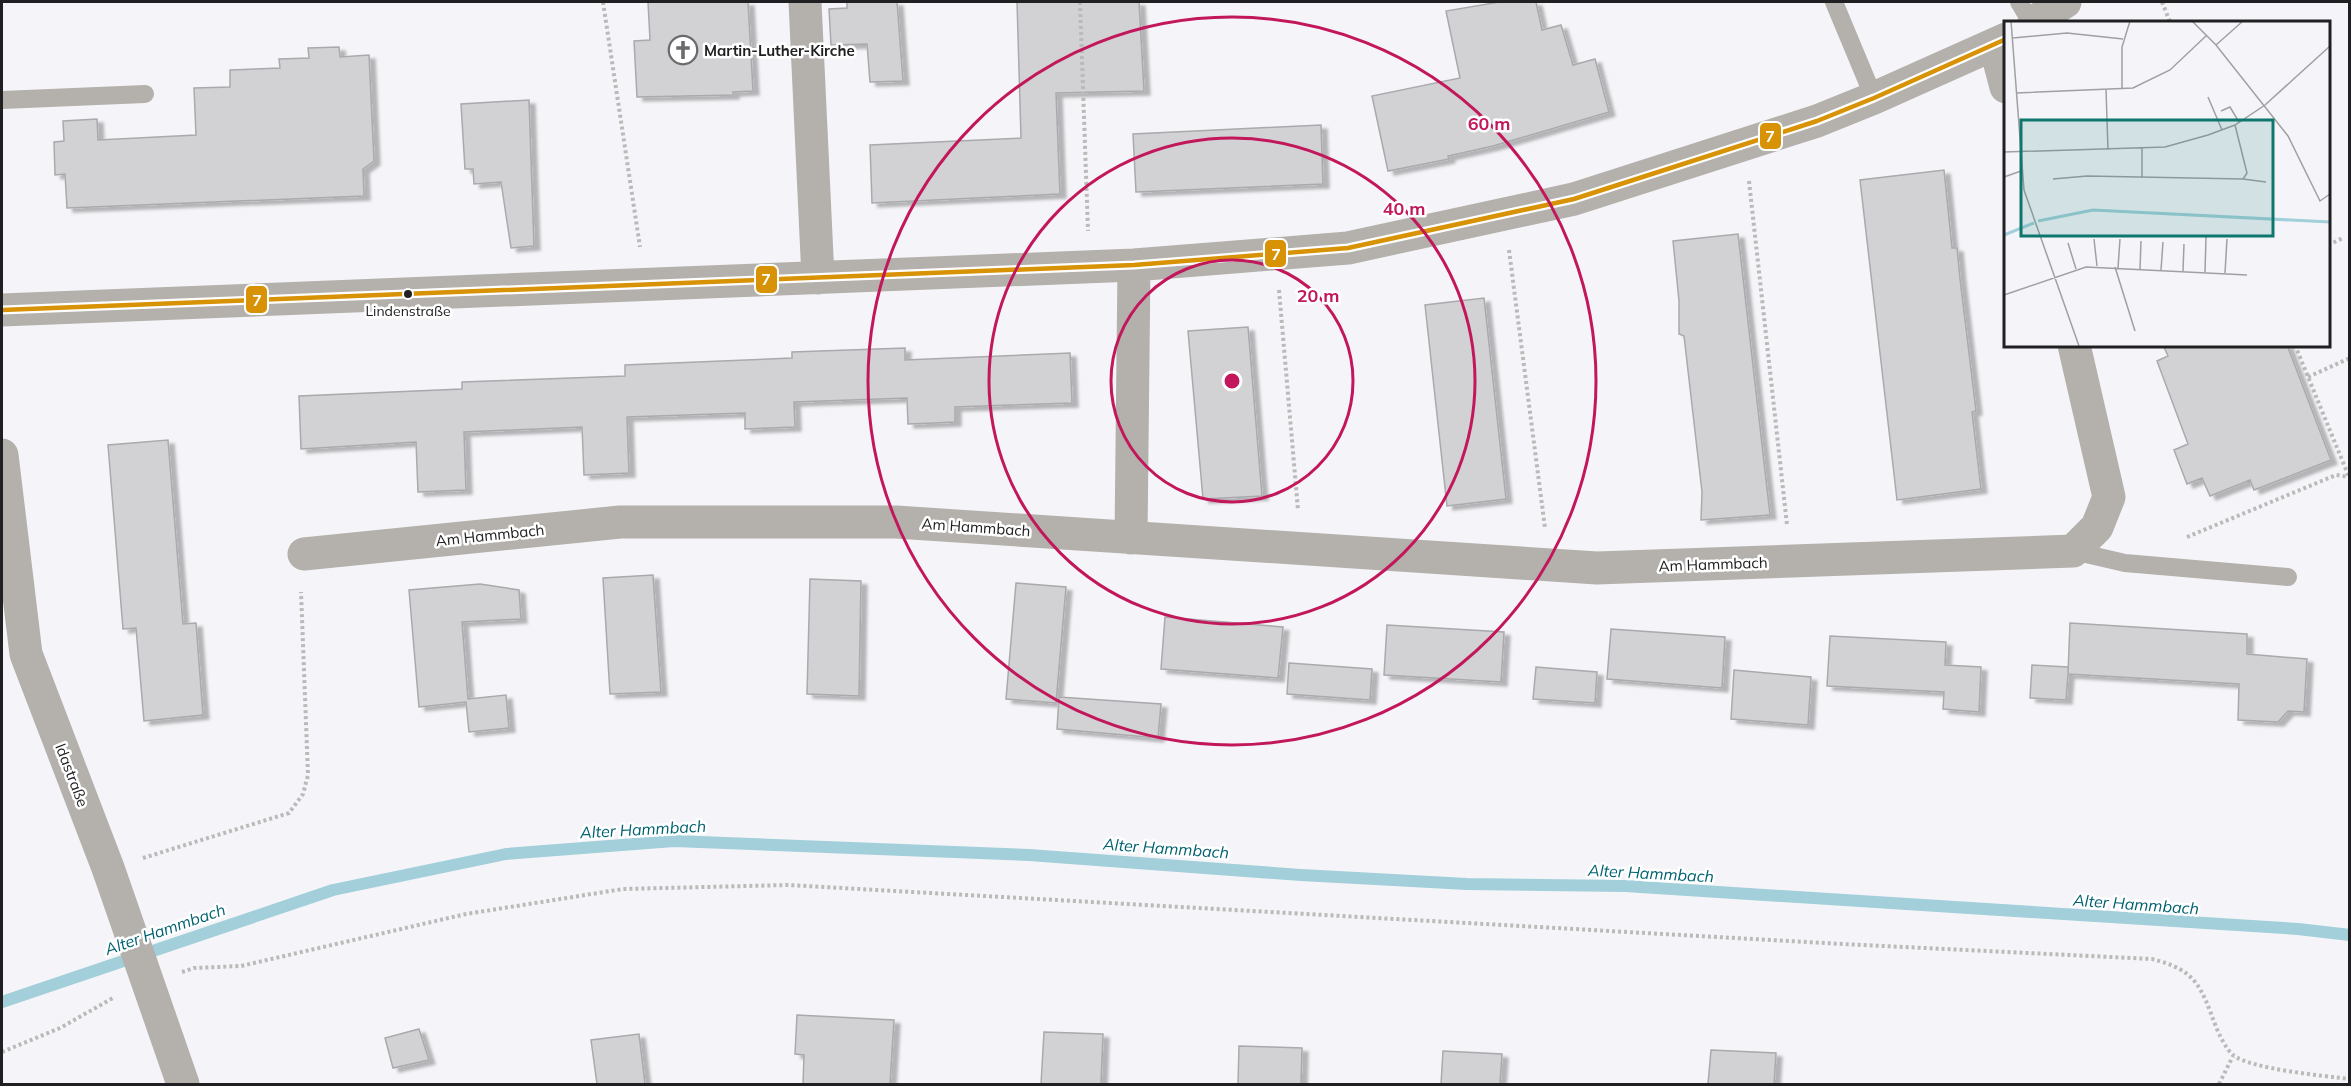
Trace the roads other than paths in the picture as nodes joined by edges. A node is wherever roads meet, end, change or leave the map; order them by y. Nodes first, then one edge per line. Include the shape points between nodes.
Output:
1 (806, 2) edge
2 (1834, 2) edge
3 (2019, 2) edge
4 (2065, 2) edge
5 (2031, 21) edge
6 (2034, 21) edge
7 (2000, 42) edge
8 (2004, 72) edge
9 (145, 94) dead end
10 (1874, 98) junction
11 (2, 100) edge
12 (1134, 265) junction
13 (818, 278) junction
14 (2, 310) edge
15 (2074, 346) edge
16 (2, 472) edge
17 (1131, 538) junction
18 (2073, 551) junction
19 (304, 554) road end
20 (2288, 577) dead end
21 (183, 1084) edge

1 - 13 street
2 - 10 lane
3 - 5 lane
4 - 6 street
7 - 8 street
7 - 10 street
9 - 11 lane
10 - 12 street via 1574,199 1505,215 1348,248
12 - 13 street
12 - 17 street
13 - 14 street
15 - 18 street via 2109,497 2097,527
16 - 21 street, Idastraße via 26,654 113,883
17 - 18 street, Am Hammbach via 1597,568
17 - 19 street, Am Hammbach via 896,522 620,522
18 - 20 lane via 2125,563

